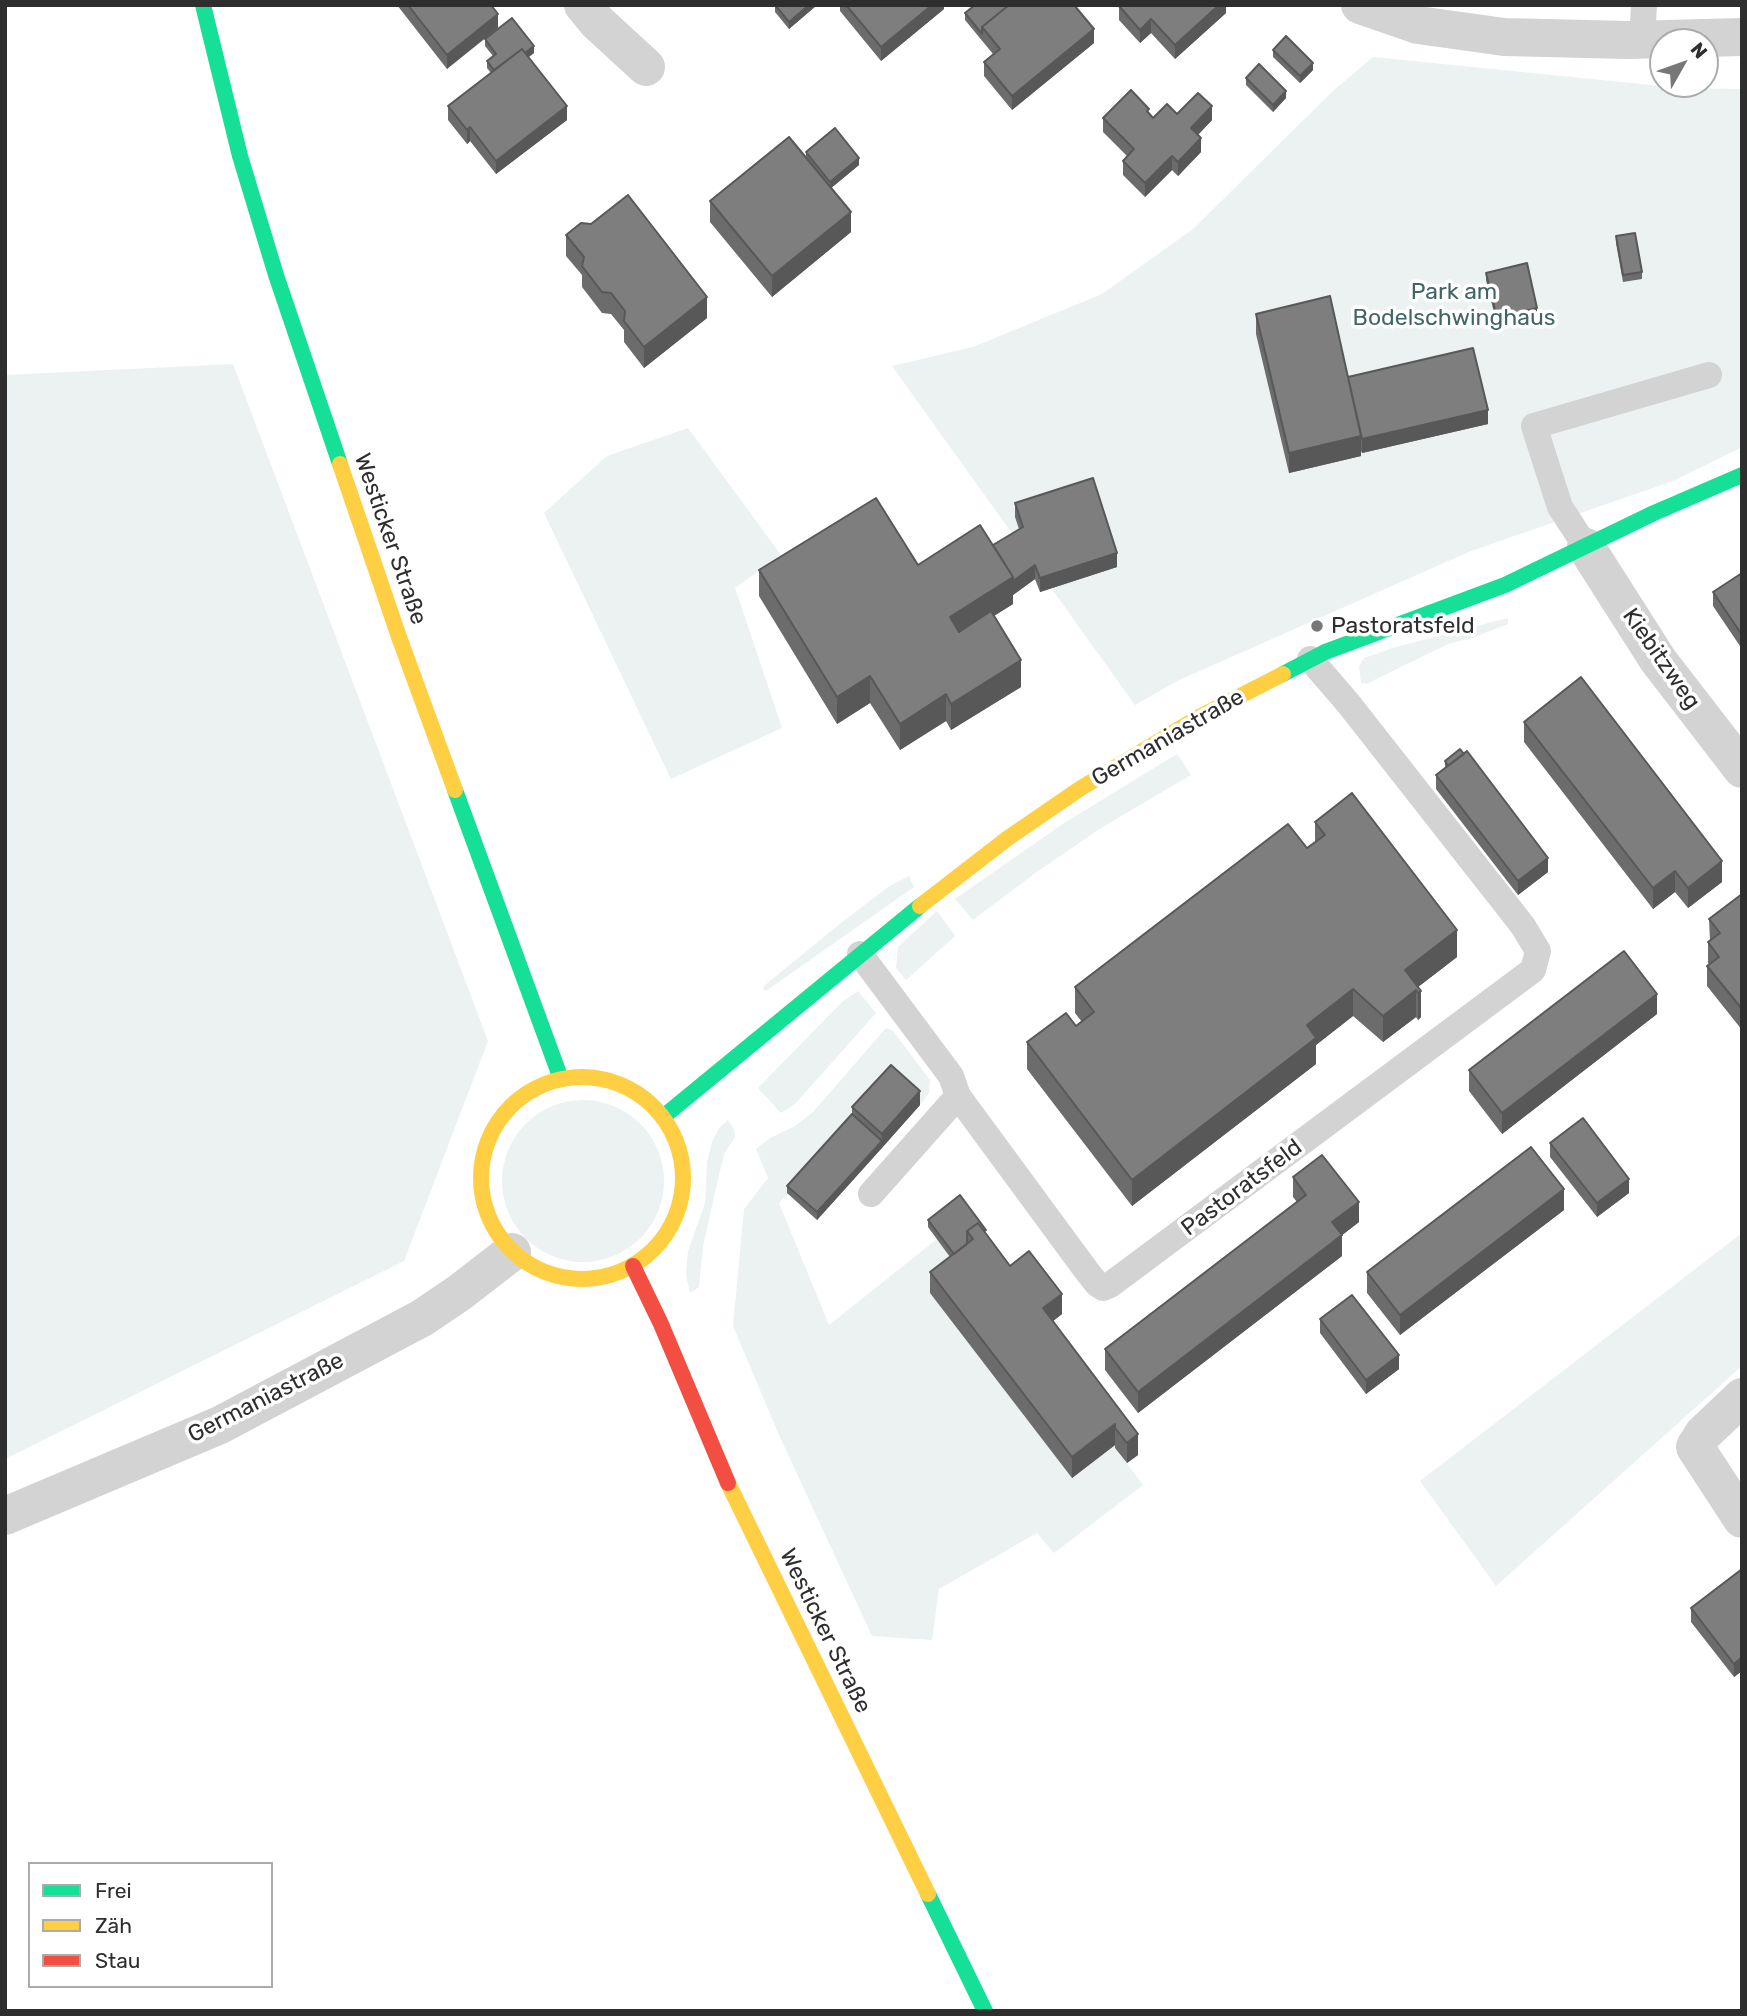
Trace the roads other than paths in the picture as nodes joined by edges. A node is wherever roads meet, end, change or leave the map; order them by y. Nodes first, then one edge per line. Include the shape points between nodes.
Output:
1 (203, 5) edge
2 (583, 5) edge
3 (1360, 5) edge
4 (1643, 22) edge
5 (1742, 37) edge
6 (646, 66) dead end
7 (1709, 375) dead end
8 (1742, 475) edge
9 (1586, 547) junction
10 (1310, 659) junction
11 (1742, 769) edge
12 (860, 954) junction
13 (561, 1079) junction
14 (958, 1096) junction
15 (663, 1117) junction
16 (871, 1194) dead end
17 (512, 1252) junction
18 (633, 1266) junction
19 (1742, 1397) edge
20 (5, 1517) edge
21 (1742, 1519) edge
22 (985, 2011) edge

1 - 13 street, Westicker Straße via 240,156 276,275 398,637
2 - 6 street
3 - 4 street via 1418,25 1504,37
4 - 5 street
7 - 9 lane via 1534,426 1560,508
8 - 9 street, Germaniastraße
9 - 10 street, Germaniastraße via 1505,585
9 - 11 street, Kiebitzweg via 1658,660
10 - 12 street, Germaniastraße via 1199,717 1052,806
10 - 14 lane, Pastoratsfeld via 1523,926 1538,951 1533,970 1103,1288
12 - 14 lane, Pastoratsfeld via 951,1076
12 - 15 street, Germaniastraße
13 - 15 street via 589,1077 617,1083 643,1097
13 - 17 street via 534,1088 511,1105 493,1128 483,1155 480,1181 485,1207
14 - 16 lane
15 - 18 street via 678,1148 684,1181 677,1215 660,1244
17 - 18 street via 539,1271 570,1279 603,1278
17 - 20 street, Germaniastraße via 422,1318 220,1425
18 - 22 street, Westicker Straße via 732,1492
19 - 21 street via 1695,1447

